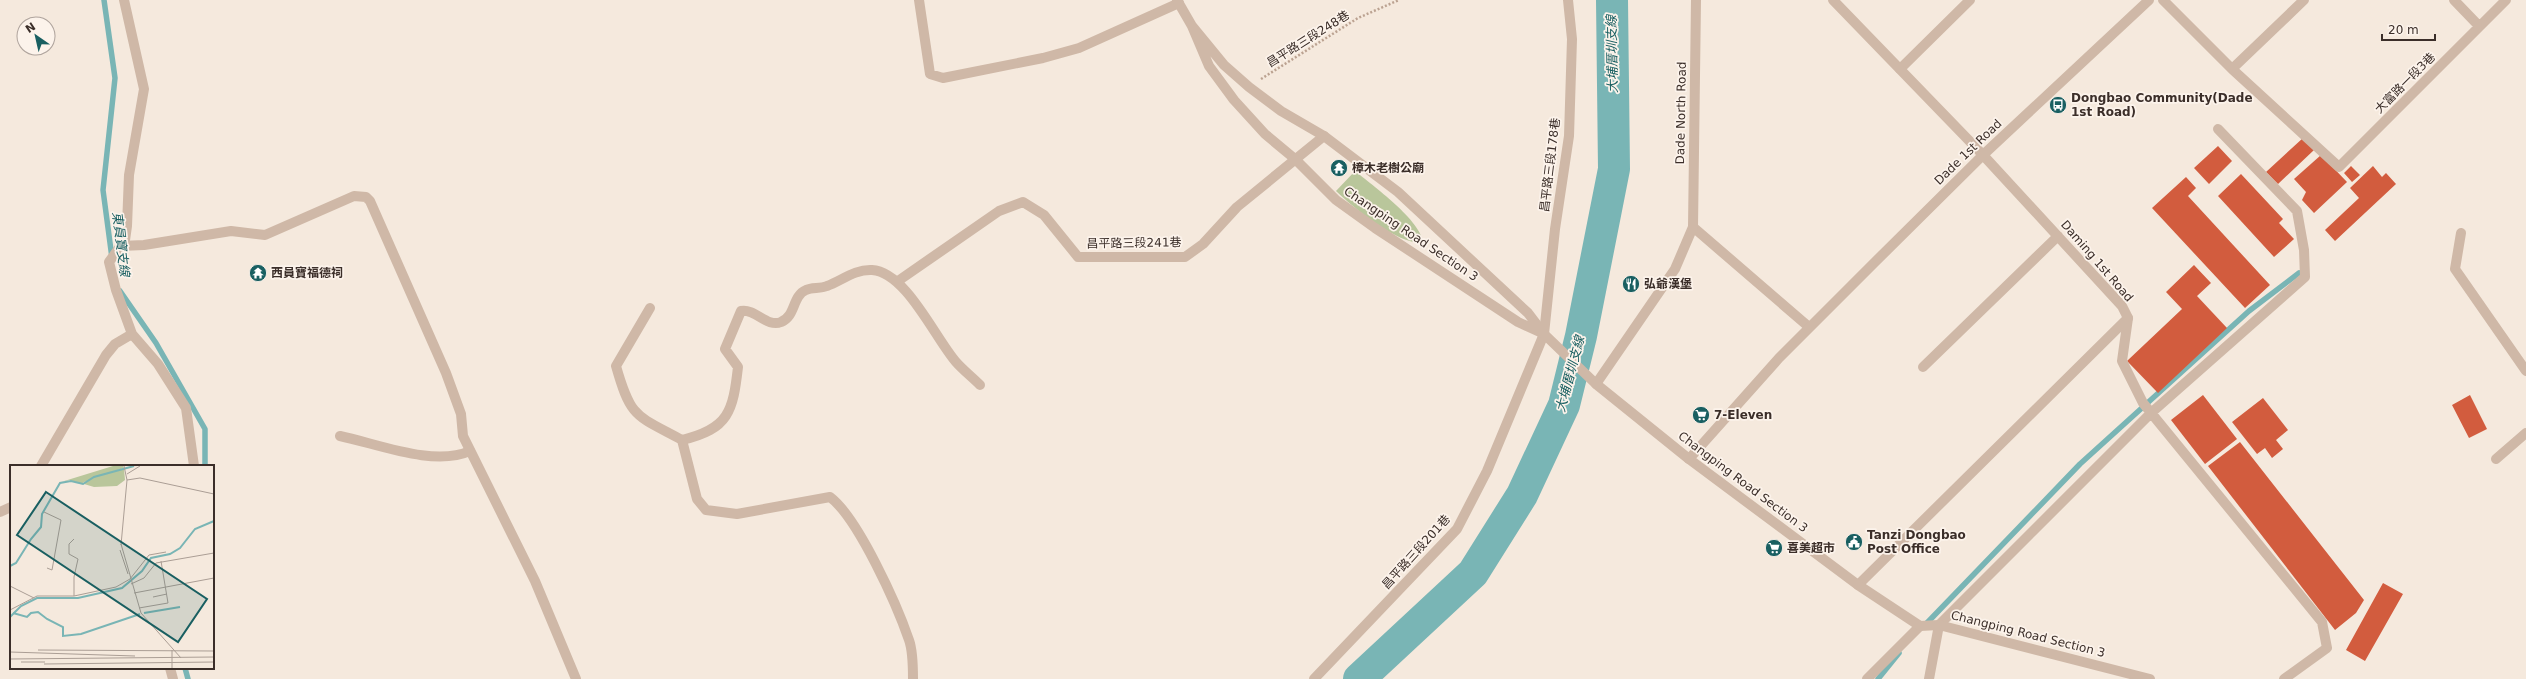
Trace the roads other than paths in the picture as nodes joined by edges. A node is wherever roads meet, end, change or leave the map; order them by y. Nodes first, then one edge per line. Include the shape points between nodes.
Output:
1 (124, 0) edge
2 (919, 0) edge
3 (1568, 0) edge
4 (1696, 0) edge
5 (1833, 0) edge
6 (1970, 0) edge
7 (2149, 0) edge
8 (2163, 0) edge
9 (2304, 0) edge
10 (2454, 0) edge
11 (2506, 0) edge
12 (1178, 1) edge
13 (1192, 26) junction
14 (2479, 26) junction
15 (1900, 69) junction
16 (2232, 69) junction
17 (2218, 129) dead end
18 (1324, 136) junction
19 (1983, 155) junction
20 (1295, 159) junction
21 (1693, 227) junction
22 (2461, 233) dead end
23 (2058, 236) junction
24 (121, 246) junction
25 (898, 281) junction
26 (650, 308) dead end
27 (2128, 318) junction
28 (1809, 327) junction
29 (132, 334) junction
30 (1544, 334) junction
31 (1923, 367) dead end
32 (2526, 371) edge
33 (980, 384) dead end
34 (1596, 384) junction
35 (2152, 413) junction
36 (2526, 433) edge
37 (340, 436) dead end
38 (682, 440) junction
39 (470, 451) junction
40 (1689, 459) junction
41 (2496, 460) dead end
42 (43, 465) edge
43 (194, 465) edge
44 (10, 507) edge
45 (0, 512) edge
46 (1858, 585) junction
47 (1939, 624) junction
48 (1920, 626) junction
49 (170, 669) edge
50 (172, 679) edge
51 (576, 679) edge
52 (913, 679) edge
53 (1314, 679) edge
54 (1867, 679) edge
55 (1930, 679) edge
56 (2150, 679) edge
57 (2284, 679) edge

1 - 24 street via 144,89 129,175 127,226
2 - 12 street via 930,74 943,78 1043,58 1079,48
3 - 30 street, 昌平路三段178巷 via 1572,39 1569,136 1555,229
4 - 21 street, Dade North Road
5 - 15 street, Daming 1st Road
6 - 15 street
7 - 19 street, Dade 1st Road
8 - 16 street
9 - 16 street
10 - 14 street
11 - 14 street, 大富路一段3巷
12 - 13 street, Changping Road Section 3
13 - 18 street, Changping Road Section 3 via 1224,65 1249,87 1281,111
13 - 20 street, Changping Road Section 3 via 1208,66 1234,100 1265,134
14 - 16 street, 大富路一段3巷 via 2339,167
15 - 19 street, Daming 1st Road
17 - 35 street via 2297,210 2304,250 2305,277
18 - 20 street, 昌平路三段241巷
18 - 30 street, Changping Road Section 3 via 1398,192 1528,313
19 - 23 street, Daming 1st Road
19 - 28 street, Dade 1st Road
20 - 25 street, 昌平路三段241巷 via 1237,207 1185,258 1078,257 1044,215 1024,202 999,211
20 - 30 street, Changping Road Section 3 via 1336,200 1375,228 1518,322
21 - 28 street
21 - 34 street via 1674,269
22 - 32 street via 2455,269
23 - 27 street, Daming 1st Road via 2122,306
23 - 31 street
24 - 29 street via 109,262
24 - 39 street via 144,245 231,231 265,235 354,196 366,197 446,374 461,414 463,436
25 - 33 street via 955,361
25 - 38 street via 872,270 845,276 826,286 806,290 798,296 791,315 780,323 773,323 747,310 741,311 724,349 738,367 734,401 724,419 715,427 704,435
26 - 38 street via 616,366 627,402 637,416
27 - 35 street via 2122,361 2143,403
27 - 46 street, Daming 1st Road
28 - 40 street, Dade 1st Road
29 - 42 street via 115,344 106,355
29 - 43 street via 158,364 186,408
30 - 34 street, Changping Road Section 3
30 - 53 street, 昌平路三段201巷 via 1487,471 1457,529
34 - 40 street, Changping Road Section 3
35 - 47 street
35 - 57 street via 2322,622 2328,648
36 - 41 street
37 - 39 street via 430,457 459,456
38 - 52 street via 697,499 706,510 737,514 830,497 841,505 883,578 910,641
39 - 51 street via 535,581
40 - 46 street, Changping Road Section 3
44 - 45 street
46 - 48 street, Changping Road Section 3
47 - 48 street, Changping Road Section 3
47 - 55 street
47 - 56 street, Changping Road Section 3
48 - 54 street
49 - 50 street

